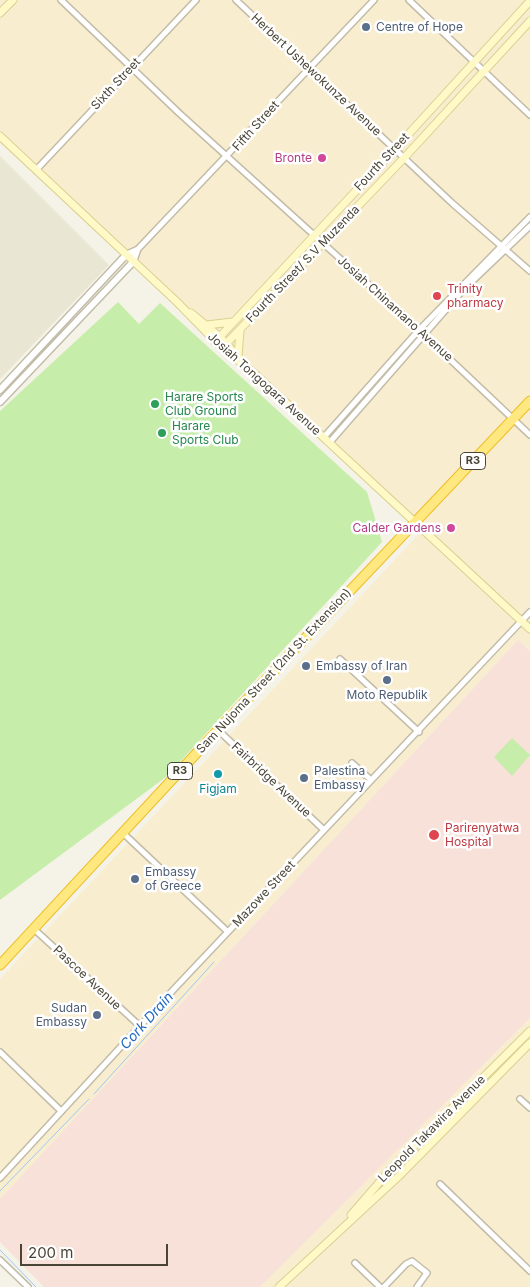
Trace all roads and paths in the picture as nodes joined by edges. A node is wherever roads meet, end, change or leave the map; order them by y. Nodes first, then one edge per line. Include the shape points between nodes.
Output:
1 (13, 0) edge
2 (61, 0) edge
3 (196, 0) edge
4 (236, 0) edge
5 (374, 0) edge
6 (409, 0) edge
7 (530, 0) edge
8 (0, 13) edge
9 (530, 21) edge
10 (474, 62) junction
11 (132, 67) junction
12 (310, 69) junction
13 (485, 72) junction
14 (530, 115) edge
15 (0, 136) edge
16 (395, 149) junction
17 (227, 157) junction
18 (404, 158) junction
19 (37, 169) junction
20 (530, 216) edge
21 (530, 226) edge
22 (314, 235) junction
23 (323, 244) junction
24 (504, 247) junction
25 (137, 250) junction
26 (126, 255) junction
27 (133, 262) junction
28 (530, 270) edge
29 (177, 302) junction
30 (232, 322) junction
31 (207, 325) junction
32 (240, 331) junction
33 (421, 332) junction
34 (217, 339) junction
35 (224, 346) junction
36 (238, 356) junction
37 (254, 373) junction
38 (0, 390) edge
39 (530, 401) edge
40 (0, 402) edge
41 (513, 419) junction
42 (530, 435) edge
43 (327, 440) junction
44 (416, 522) junction
45 (530, 612) edge
46 (522, 621) junction
47 (530, 629) edge
48 (340, 658) dead end
49 (218, 730) junction
50 (419, 732) junction
51 (352, 763) dead end
52 (371, 780) junction
53 (324, 830) junction
54 (123, 833) junction
55 (34, 929) junction
56 (228, 932) junction
57 (0, 965) edge
58 (140, 1027) junction
59 (530, 1031) edge
60 (530, 1043) edge
61 (0, 1052) edge
62 (520, 1099) dead end
63 (530, 1108) edge
64 (61, 1112) junction
65 (0, 1178) edge
66 (440, 1184) dead end
67 (338, 1230) junction
68 (0, 1260) edge
69 (355, 1263) dead end
70 (530, 1271) edge
71 (28, 1287) edge
72 (279, 1287) edge
73 (380, 1287) edge
74 (384, 1287) edge
75 (417, 1287) edge

1 - 8 main road
2 - 11 street, Josiah Chinamano Avenue
3 - 11 street, Sixth Street
4 - 12 street, Herbert Ushewokunze Avenue
5 - 12 street, Fifth Street
6 - 10 street
7 - 10 main road, Fourth Street
9 - 13 main road, Fourth Street/ S.V Muzenda
10 - 13 street
10 - 16 main road, Fourth Street
11 - 17 street, Josiah Chinamano Avenue
11 - 19 street, Sixth Street
12 - 16 street, Herbert Ushewokunze Avenue
12 - 17 street, Fifth Street
13 - 14 street
13 - 18 main road, Fourth Street/ S.V Muzenda
15 - 19 main road, Josiah Tongogara Avenue
16 - 18 street, Herbert Ushewokunze Avenue
16 - 22 main road, Fourth Street
17 - 22 street, Josiah Chinamano Avenue
17 - 25 street, Fifth Street
18 - 23 main road, Fourth Street/ S.V Muzenda
18 - 24 street, Herbert Ushewokunze Avenue
19 - 26 main road, Josiah Tongogara Avenue
20 - 24 street
21 - 24 street
22 - 23 street, Josiah Chinamano Avenue
22 - 30 main road, Fourth Street
23 - 32 main road, Fourth Street/ S.V Muzenda
23 - 33 street, Josiah Chinamano Avenue
24 - 28 street, Herbert Ushewokunze Avenue
24 - 33 street
25 - 26 street, Fifth Street
25 - 27 street, Fifth Street
26 - 27 main road, Josiah Tongogara Avenue
26 - 38 street, Fifth Street
27 - 29 main road, Josiah Tongogara Avenue
27 - 40 street, Fifth Street
29 - 31 main road
29 - 34 main road, Josiah Tongogara Avenue
30 - 31 main road
30 - 34 main road, Fourth Street
31 - 34 main road
32 - 35 main road
32 - 36 main road
33 - 41 street, Josiah Chinamano Avenue
33 - 43 street
34 - 35 main road
35 - 36 main road
35 - 37 main road, Josiah Tongogara Avenue
36 - 37 main road
37 - 43 main road, Josiah Tongogara Avenue
39 - 41 highway, Sam Nujoma Street (2nd St. Extension) / R3
41 - 42 street, Josiah Chinamano Avenue
41 - 44 highway, Sam Nujoma Street (2nd St. Extension) / R3
43 - 44 main road, Josiah Tongogara Avenue
44 - 46 main road, Josiah Tongogara Avenue
44 - 49 highway, Sam Nujoma Street (2nd St. Extension) / R3
45 - 46 street, Mazowe Street
46 - 47 main road, Josiah Tongogara Avenue
46 - 50 street, Mazowe Street
48 - 50 street
49 - 53 street, Fairbridge Avenue
49 - 54 highway, Sam Nujoma Street (2nd St. Extension) / R3
50 - 52 street, Mazowe Street
51 - 52 street
52 - 53 street, Mazowe Street
53 - 56 street, Mazowe Street
54 - 55 highway, Sam Nujoma Street (2nd St. Extension) / R3
54 - 56 street
55 - 57 highway, Sam Nujoma Street (2nd St. Extension) / R3
55 - 58 street, Pascoe Avenue
56 - 58 street, Mazowe Street
58 - 64 street, Mazowe Street
59 - 67 main road, Leopold Takawira Avenue via 380,1181
60 - 67 main road, Leopold Takawira Avenue via 399,1176
61 - 64 street
62 - 63 street
64 - 65 street, Mazowe Street
66 - 70 street
67 - 72 main road, Leopold Takawira Avenue
68 - 71 street
69 - 73 street
74 - 75 street via 412,1261 427,1274

